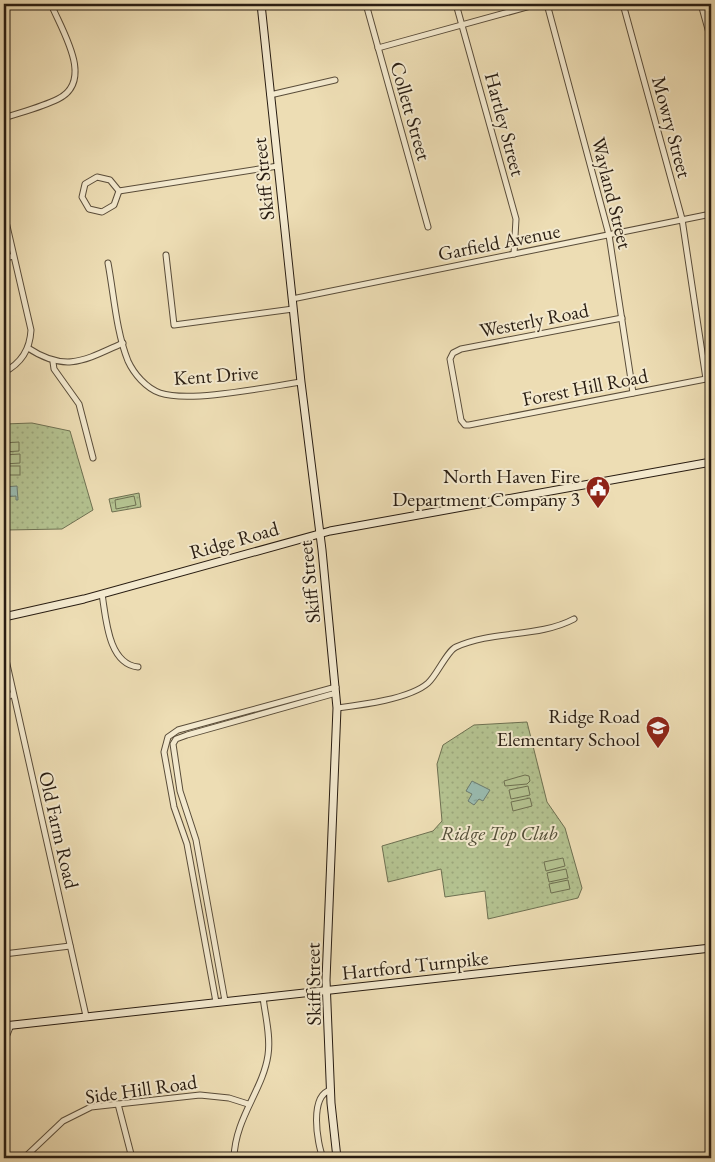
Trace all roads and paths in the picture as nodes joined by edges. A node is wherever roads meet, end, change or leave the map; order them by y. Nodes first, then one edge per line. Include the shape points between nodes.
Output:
1 (51, 4) edge
2 (261, 4) edge
3 (366, 4) edge
4 (456, 4) edge
5 (538, 4) edge
6 (547, 4) edge
7 (623, 4) edge
8 (701, 4) edge
9 (462, 24) junction
10 (711, 40) edge
11 (378, 48) junction
12 (335, 80) dead end
13 (270, 95) junction
14 (4, 118) edge
15 (278, 166) junction
16 (120, 191) junction
17 (4, 213) edge
18 (711, 214) edge
19 (682, 219) junction
20 (428, 227) dead end
21 (610, 234) junction
22 (514, 254) junction
23 (13, 256) junction
24 (166, 256) dead end
25 (4, 259) edge
26 (108, 263) dead end
27 (292, 299) junction
28 (293, 309) junction
29 (622, 318) junction
30 (123, 343) junction
31 (28, 348) junction
32 (53, 362) junction
33 (4, 372) edge
34 (709, 378) edge
35 (301, 382) junction
36 (633, 393) junction
37 (465, 425) joint
38 (93, 458) dead end
39 (711, 462) edge
40 (320, 533) junction
41 (102, 594) junction
42 (4, 618) edge
43 (574, 619) dead end
44 (4, 651) edge
45 (138, 667) dead end
46 (336, 690) junction
47 (13, 694) junction
48 (4, 699) edge
49 (337, 708) junction
50 (246, 711) junction
51 (247, 718) junction
52 (166, 741) junction
53 (173, 744) junction
54 (194, 833) junction
55 (185, 834) junction
56 (201, 865) junction
57 (191, 867) junction
58 (70, 946) junction
59 (711, 948) edge
60 (4, 954) edge
61 (327, 991) junction
62 (263, 997) junction
63 (225, 1000) junction
64 (216, 1002) junction
65 (86, 1016) junction
66 (7, 1025) edge
67 (4, 1042) edge
68 (331, 1090) junction
69 (118, 1104) junction
70 (248, 1104) junction
71 (24, 1158) edge
72 (132, 1158) edge
73 (234, 1158) edge
74 (323, 1158) edge
75 (337, 1158) edge

1 - 14 street via 74,62 76,80 70,91 57,100
2 - 13 main road, Skiff Street
3 - 11 street, Collett Street
4 - 9 street, Hartley Street
5 - 9 street
6 - 21 street, Wayland Street
7 - 19 street, Mowry Street
8 - 10 street
9 - 11 street
9 - 22 street, Hartley Street via 516,219
11 - 20 street, Collett Street
12 - 13 street
13 - 15 main road, Skiff Street
15 - 16 street
15 - 27 main road, Skiff Street
16 - 16 street via 110,180 97,177 85,184 82,197 89,209 102,212 114,205
17 - 23 street
18 - 19 street, Garfield Avenue
19 - 21 street, Garfield Avenue
19 - 34 street, Mowry Street
21 - 22 street, Garfield Avenue
21 - 29 street, Wayland Street
22 - 27 street, Garfield Avenue
23 - 25 street
23 - 31 street via 31,330
24 - 28 street via 174,325
26 - 30 street, Kent Drive
27 - 28 main road, Skiff Street
28 - 35 main road, Skiff Street
29 - 36 street, Wayland Street
29 - 37 street, Westerly Road via 460,349 450,359 461,420
30 - 32 street via 81,361
30 - 35 street, Kent Drive via 135,373 160,393 186,397
31 - 32 street
31 - 33 street via 17,364
32 - 38 street via 79,404
34 - 36 street, Forest Hill Road
35 - 40 main road, Skiff Street
36 - 37 street, Forest Hill Road
39 - 40 main road, Ridge Road
40 - 41 main road, Ridge Road
40 - 46 main road, Skiff Street
41 - 42 main road, Ridge Road
41 - 45 street via 115,652 124,663
43 - 49 street via 560,626 478,640 454,648 428,683 409,694
44 - 47 street, Old Farm Road
46 - 49 main road, Skiff Street
46 - 50 street
46 - 51 street
47 - 48 street
47 - 58 street, Old Farm Road
49 - 61 main road, Skiff Street
50 - 51 street
50 - 52 street via 178,730
51 - 53 street via 187,735 176,739
52 - 53 street
52 - 55 street via 164,752 170,788
53 - 54 street via 180,791
54 - 55 street
54 - 56 street
55 - 57 street
56 - 57 street
56 - 63 street
57 - 64 street
58 - 60 street
58 - 65 street, Old Farm Road
59 - 61 main road, Hartford Turnpike
61 - 62 main road, Hartford Turnpike
61 - 68 main road, Skiff Street
62 - 63 main road, Hartford Turnpike
62 - 70 street via 268,1055
63 - 64 main road, Hartford Turnpike
64 - 65 main road, Hartford Turnpike
65 - 66 main road, Hartford Turnpike
66 - 67 street via 10,1030
68 - 74 street via 324,1093 318,1106 319,1144
68 - 75 main road, Skiff Street
69 - 70 street, Side Hill Road via 200,1095
69 - 71 street, Side Hill Road via 91,1107 71,1116
69 - 72 street
70 - 73 street via 236,1138

